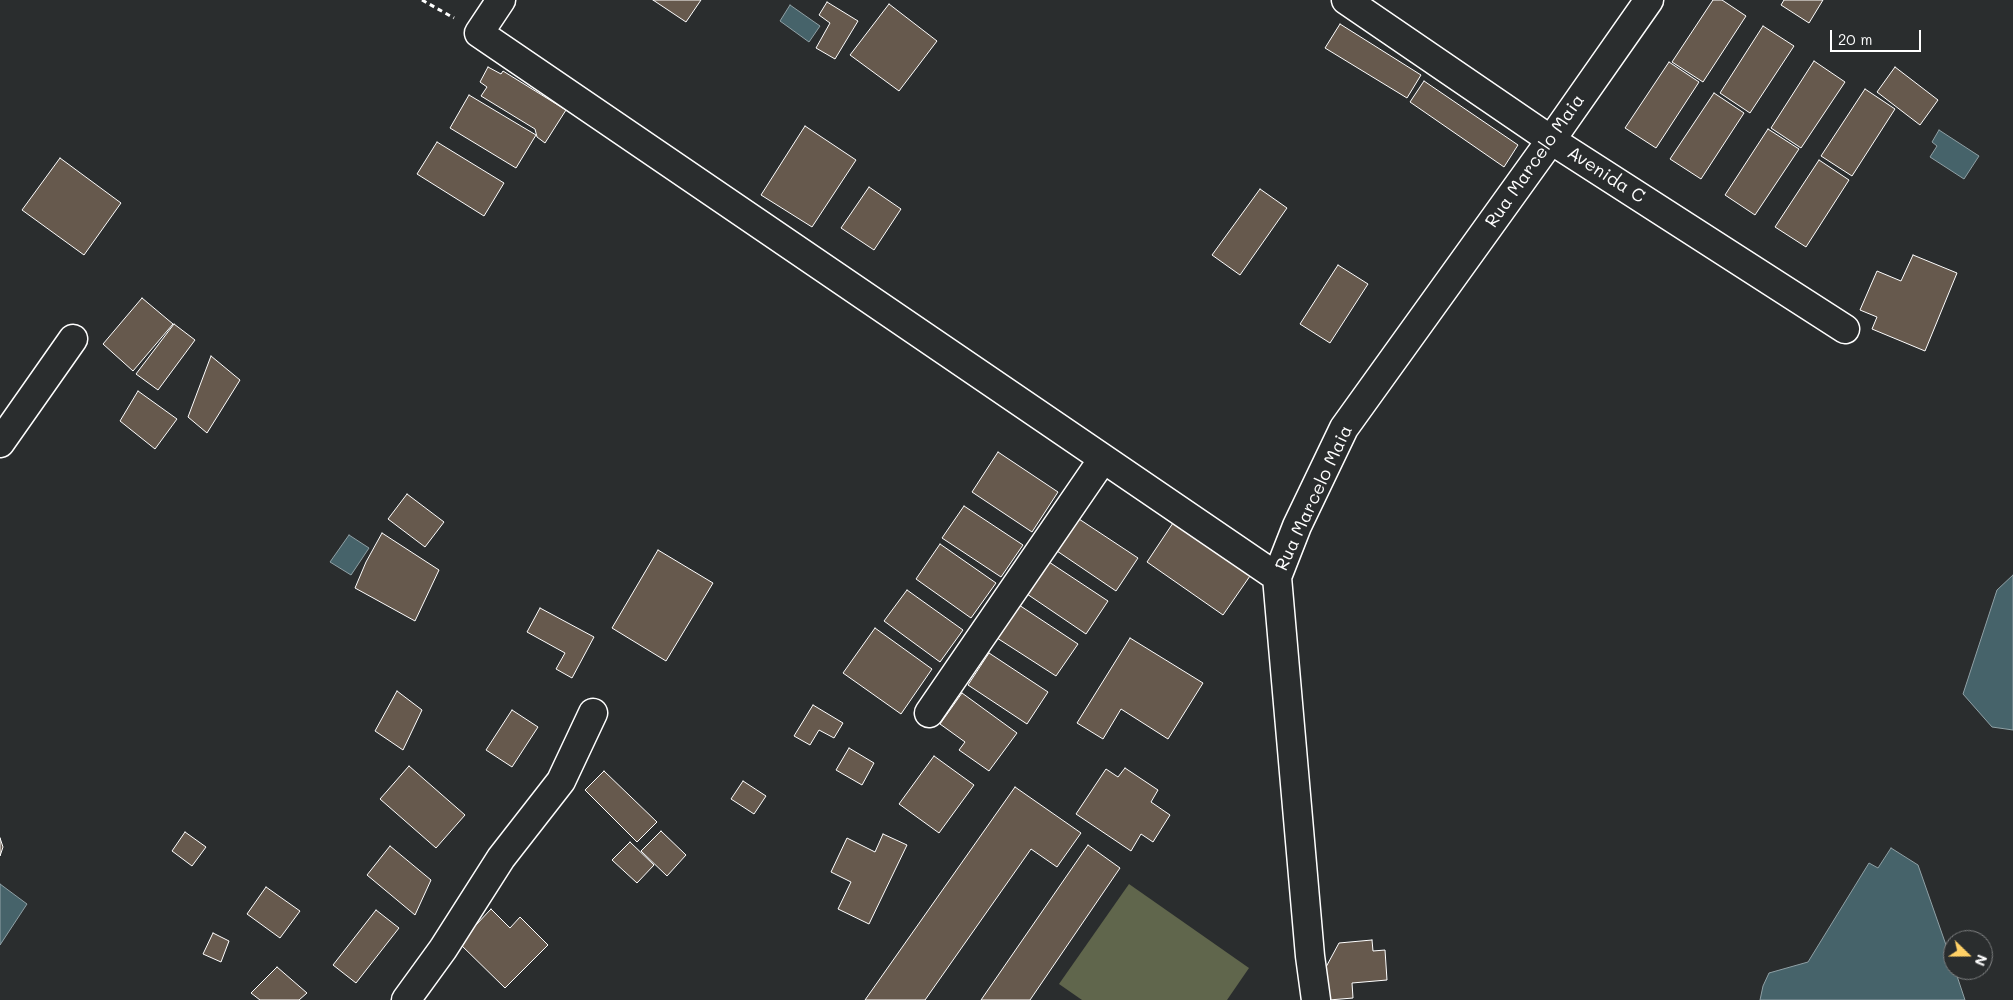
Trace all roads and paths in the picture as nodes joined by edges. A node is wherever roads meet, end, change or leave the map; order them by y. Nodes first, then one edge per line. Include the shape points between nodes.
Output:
1 (422, 0) edge
2 (501, 0) edge
3 (1346, 0) edge
4 (1648, 0) edge
5 (479, 33) junction
6 (1551, 140) junction
7 (1845, 329) dead end
8 (73, 339) dead end
9 (0, 443) edge
10 (1103, 459) junction
11 (1277, 577) junction
12 (593, 713) dead end
13 (929, 713) dead end
14 (406, 1000) edge
15 (1316, 1000) edge

1 - 5 path
2 - 5 street
3 - 6 street, Avenida C
4 - 6 street, Rua Marcelo Maia
5 - 10 street
6 - 7 street, Avenida C
6 - 11 street, Rua Marcelo Maia via 1344,428 1297,526
8 - 9 street
10 - 11 street
10 - 13 street
11 - 15 street, Rua Marcelo Maia
12 - 14 street via 561,781 501,858

